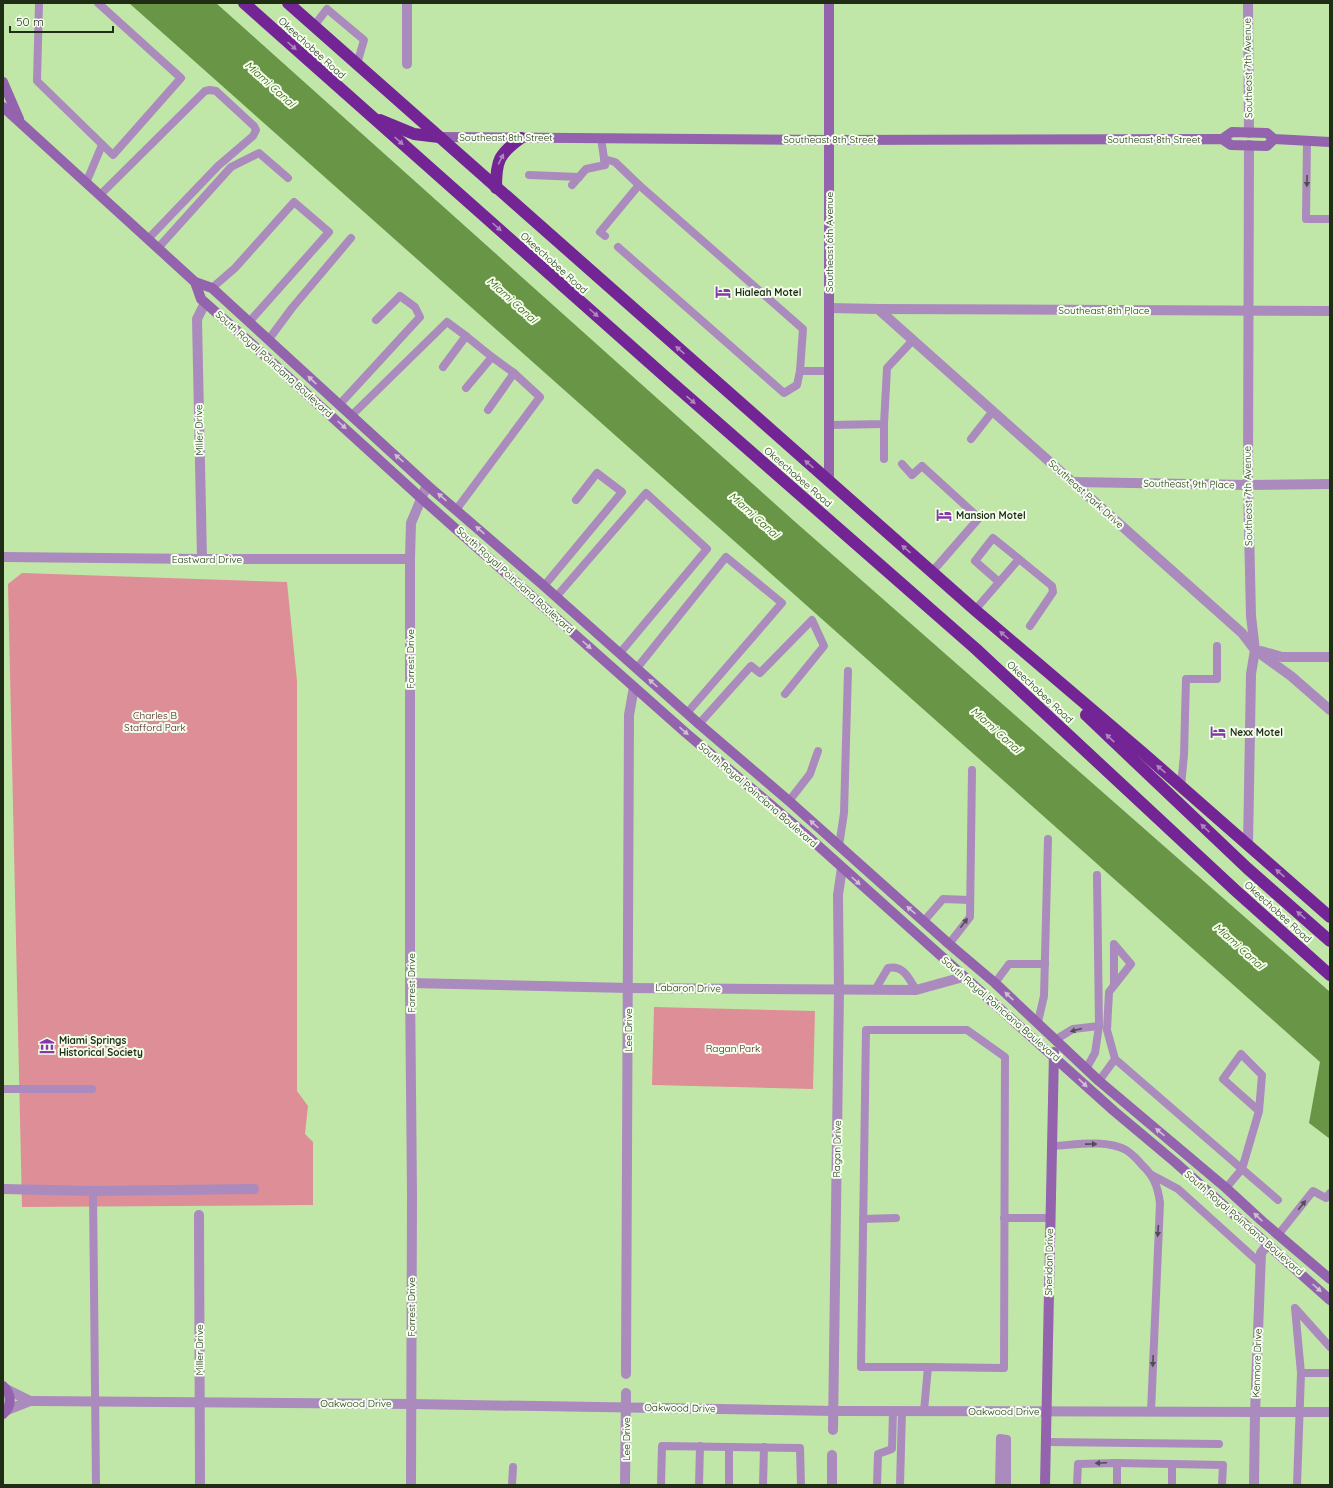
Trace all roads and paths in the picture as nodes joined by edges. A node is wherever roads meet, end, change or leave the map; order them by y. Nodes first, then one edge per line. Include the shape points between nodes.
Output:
1 (39, 3) edge
2 (98, 3) edge
3 (244, 3) edge
4 (288, 3) edge
5 (407, 3) edge
6 (830, 3) edge
7 (1248, 3) edge
8 (314, 26) junction
9 (357, 64) junction
10 (407, 64) dead end
11 (3, 82) edge
12 (3, 107) edge
13 (370, 115) junction
14 (22, 124) junction
15 (1249, 132) junction
16 (439, 137) junction
17 (521, 138) junction
18 (601, 138) junction
19 (1222, 139) junction
20 (1274, 139) junction
21 (829, 140) junction
22 (1307, 142) junction
23 (1330, 142) edge
24 (102, 145) junction
25 (1249, 145) junction
26 (604, 159) junction
27 (529, 175) dead end
28 (579, 177) junction
29 (288, 178) dead end
30 (86, 183) junction
31 (572, 185) dead end
32 (638, 185) junction
33 (496, 188) junction
34 (100, 195) junction
35 (1330, 219) edge
36 (605, 236) dead end
37 (352, 238) dead end
38 (148, 239) junction
39 (158, 248) junction
40 (618, 248) dead end
41 (195, 282) junction
42 (212, 288) junction
43 (205, 303) junction
44 (830, 308) junction
45 (878, 309) junction
46 (1248, 310) junction
47 (1330, 311) edge
48 (376, 320) dead end
49 (250, 321) junction
50 (466, 336) junction
51 (269, 340) junction
52 (912, 340) junction
53 (492, 357) junction
54 (443, 367) dead end
55 (800, 371) junction
56 (830, 371) junction
57 (514, 373) junction
58 (466, 388) dead end
59 (339, 405) junction
60 (488, 410) dead end
61 (993, 411) junction
62 (352, 416) junction
63 (830, 424) junction
64 (884, 424) junction
65 (971, 439) dead end
66 (884, 459) dead end
67 (902, 464) dead end
68 (829, 482) junction
69 (1073, 482) junction
70 (1330, 484) edge
71 (427, 485) junction
72 (1248, 485) junction
73 (421, 498) junction
74 (576, 500) dead end
75 (456, 510) junction
76 (3, 557) edge
77 (202, 559) junction
78 (410, 559) junction
79 (1019, 559) junction
80 (932, 572) junction
81 (999, 582) junction
82 (544, 586) junction
83 (556, 597) junction
84 (975, 610) junction
85 (1030, 626) dead end
86 (1217, 646) dead end
87 (1255, 650) junction
88 (620, 653) junction
89 (1330, 657) edge
90 (1033, 661) junction
91 (637, 668) junction
92 (848, 671) dead end
93 (634, 687) junction
94 (785, 694) dead end
95 (1330, 710) edge
96 (687, 713) junction
97 (700, 724) junction
98 (818, 751) dead end
99 (972, 770) dead end
100 (1181, 786) junction
101 (789, 800) junction
102 (1048, 839) dead end
103 (839, 846) junction
104 (1248, 846) junction
105 (842, 868) junction
106 (1097, 875) dead end
107 (970, 900) junction
108 (1330, 917) edge
109 (924, 921) junction
110 (1330, 941) edge
111 (949, 944) junction
112 (1045, 964) junction
113 (1330, 975) edge
114 (963, 976) junction
115 (410, 983) junction
116 (995, 983) junction
117 (1114, 986) dead end
118 (629, 988) junction
119 (839, 990) junction
120 (875, 990) junction
121 (916, 990) junction
122 (1038, 1022) junction
123 (1099, 1026) junction
124 (1054, 1040) junction
125 (1054, 1056) junction
126 (1115, 1059) junction
127 (1086, 1068) junction
128 (1099, 1081) junction
129 (3, 1089) edge
130 (92, 1089) dead end
131 (1259, 1111) junction
132 (1052, 1146) junction
133 (1242, 1169) junction
134 (1152, 1174) junction
135 (1226, 1188) junction
136 (3, 1189) edge
137 (254, 1189) dead end
138 (93, 1191) junction
139 (1330, 1193) edge
140 (1278, 1200) dead end
141 (199, 1215) dead end
142 (896, 1218) dead end
143 (1004, 1218) junction
144 (1050, 1218) junction
145 (863, 1219) junction
146 (1278, 1235) junction
147 (1268, 1244) junction
148 (1261, 1264) junction
149 (1330, 1278) edge
150 (1330, 1300) edge
151 (1330, 1347) edge
152 (928, 1367) junction
153 (1330, 1373) edge
154 (626, 1374) dead end
155 (1301, 1374) junction
156 (5, 1388) edge
157 (626, 1393) dead end
158 (30, 1401) junction
159 (95, 1402) junction
160 (199, 1402) junction
161 (411, 1404) junction
162 (626, 1407) junction
163 (834, 1410) junction
164 (897, 1411) junction
165 (924, 1411) junction
166 (1046, 1411) junction
167 (5, 1412) edge
168 (1151, 1412) junction
169 (1330, 1412) edge
170 (1255, 1413) junction
171 (1300, 1413) junction
172 (833, 1430) dead end
173 (1046, 1442) junction
174 (1219, 1444) dead end
175 (700, 1446) junction
176 (729, 1447) junction
177 (764, 1447) junction
178 (832, 1455) dead end
179 (1117, 1463) junction
180 (1172, 1464) junction
181 (513, 1467) dead end
182 (96, 1485) edge
183 (200, 1485) edge
184 (411, 1485) edge
185 (512, 1485) edge
186 (626, 1485) edge
187 (661, 1485) edge
188 (698, 1485) edge
189 (729, 1485) edge
190 (763, 1485) edge
191 (801, 1485) edge
192 (832, 1485) edge
193 (877, 1485) edge
194 (900, 1485) edge
195 (999, 1485) edge
196 (1007, 1485) edge
197 (1045, 1485) edge
198 (1077, 1485) edge
199 (1117, 1485) edge
200 (1172, 1485) edge
201 (1222, 1485) edge
202 (1254, 1485) edge
203 (1297, 1485) edge

1 - 24 lane via 37,81
2 - 24 lane via 181,78 113,155
3 -> 13 highway, Okeechobee Road
4 - 8 highway, Okeechobee Road
5 - 10 street
6 - 21 street, Southeast 6th Avenue
7 - 15 street, Southeast 7th Avenue
8 - 9 highway, Okeechobee Road
8 - 9 lane via 326,9 364,40
9 - 16 highway, Okeechobee Road
11 - 14 street
12 - 14 street, South Royal Poinciana Boulevard
13 - 16 highway via 414,134
13 -> 113 highway, Okeechobee Road via 976,649
14 - 30 street, South Royal Poinciana Boulevard
15 - 19 street, Southeast 8th Street via 1232,132
15 - 20 street, Southeast 8th Street via 1267,133
16 - 17 street, Southeast 8th Street
16 - 33 highway, Okeechobee Road
17 - 18 street, Southeast 8th Street
33 -> 17 highway via 499,159
18 - 21 street, Southeast 8th Street
18 - 26 lane
19 - 21 street, Southeast 8th Street
19 - 25 street, Southeast 8th Street via 1231,145
20 - 22 street, Southeast 8th Street
20 - 25 street, Southeast 8th Street via 1267,146
21 - 44 street, Southeast 6th Avenue
22 - 23 street, Southeast 8th Street
22 -> 35 lane via 1306,219
24 - 30 lane
25 - 46 street, Southeast 7th Avenue
26 - 28 lane via 605,165 586,169
26 - 32 lane via 615,162
27 - 28 lane
28 - 31 lane
29 - 39 lane via 259,153 231,167
30 - 34 street, South Royal Poinciana Boulevard
32 - 36 lane via 600,232
32 - 55 lane via 803,329
68 -> 33 highway, Okeechobee Road
34 - 38 street, South Royal Poinciana Boulevard
34 - 38 lane via 205,91 216,91 256,130 253,136 218,166
37 - 51 lane via 292,308
38 - 39 street, South Royal Poinciana Boulevard
39 - 41 street, South Royal Poinciana Boulevard
40 - 55 lane via 784,393 796,385
41 - 42 street, South Royal Poinciana Boulevard
41 - 43 street, South Royal Poinciana Boulevard via 200,299
42 - 49 street, South Royal Poinciana Boulevard
42 - 49 lane via 234,268 294,202 329,232
43 -> 73 street, South Royal Poinciana Boulevard
43 - 77 street, Miller Drive via 197,319
44 - 45 street
44 - 56 street, Southeast 6th Avenue
45 - 46 street, Southeast 8th Place
45 - 52 street, Southeast Park Drive
46 - 47 street, Southeast 8th Place
46 - 72 street, Southeast 7th Avenue
48 - 59 lane via 400,296 415,306 420,317
49 - 51 street, South Royal Poinciana Boulevard
50 - 53 lane
50 - 54 lane
50 - 62 lane via 447,322
59 -> 51 street, South Royal Poinciana Boulevard
52 - 61 street, Southeast Park Drive
52 - 64 lane via 887,368
53 - 57 lane
53 - 58 lane
55 - 56 lane
56 - 63 street, Southeast 6th Avenue
57 - 60 lane
57 - 75 lane via 540,398
59 - 62 street, South Royal Poinciana Boulevard
61 - 65 lane
61 - 69 street, Southeast Park Drive
71 -> 62 street, South Royal Poinciana Boulevard
63 - 64 lane
63 - 68 street, Southeast 6th Avenue
64 - 66 lane
67 - 80 lane via 912,475 922,466 979,518
80 -> 68 highway, Okeechobee Road
69 - 72 street, Southeast 9th Place
69 - 87 street, Southeast Park Drive via 1242,633
70 - 72 street, Southeast 9th Place
71 - 73 street, Forrest Drive
75 -> 71 street, South Royal Poinciana Boulevard
72 - 87 street, Southeast 7th Avenue via 1251,616
73 - 78 street, Forrest Drive via 411,523
73 -> 93 street, South Royal Poinciana Boulevard
74 - 82 lane via 597,473 622,492
82 -> 75 street, South Royal Poinciana Boulevard
76 - 77 street, Eastward Drive
77 - 78 street, Eastward Drive
78 - 115 street, Forrest Drive
79 - 81 lane
79 - 81 lane via 993,538 976,561
79 - 85 lane via 1052,586 1053,592
80 - 84 highway, Okeechobee Road
81 - 84 lane
82 - 83 street, South Royal Poinciana Boulevard
83 - 88 street, South Royal Poinciana Boulevard
83 - 88 lane via 646,494 707,548
90 -> 84 highway, Okeechobee Road
86 - 100 lane via 1217,679 1186,680
87 - 89 street via 1282,656
87 - 95 street, Southeast Park Drive via 1291,676
87 - 104 street, Southeast 7th Avenue via 1251,674
88 - 91 street, South Royal Poinciana Boulevard
100 -> 90 highway, Okeechobee Road
110 -> 90 highway via 1247,868 1108,737
96 -> 91 street, South Royal Poinciana Boulevard
91 - 96 lane via 726,557 782,603
92 - 103 lane via 844,813
93 -> 105 street, South Royal Poinciana Boulevard
93 - 118 street, Lee Drive via 629,715
94 - 97 lane via 824,646 812,620 760,673 751,666
96 - 97 street, South Royal Poinciana Boulevard
97 - 101 street, South Royal Poinciana Boulevard
98 - 101 lane via 810,774
99 - 107 lane
100 - 104 highway, Okeechobee Road
103 -> 101 street, South Royal Poinciana Boulevard
102 - 112 lane
109 -> 103 street, South Royal Poinciana Boulevard
108 -> 104 highway, Okeechobee Road
105 -> 114 street, South Royal Poinciana Boulevard
105 - 119 street, Ragan Drive via 838,895
106 - 123 lane
107 - 109 lane via 943,899
111 -> 107 lane via 970,916
109 - 111 street, South Royal Poinciana Boulevard
111 - 116 street, South Royal Poinciana Boulevard
112 - 116 lane via 1010,964
112 - 122 lane via 1044,996
114 - 121 street, Labaron Drive
114 - 125 street, South Royal Poinciana Boulevard
115 - 118 street, Labaron Drive
115 - 161 street, Forrest Drive
122 -> 116 street, South Royal Poinciana Boulevard
117 - 126 lane via 1110,992 1107,1030
118 - 119 street, Labaron Drive
118 - 154 street, Lee Drive
119 - 120 street, Labaron Drive
119 - 163 street, Ragan Drive
120 - 121 street, Labaron Drive
120 - 121 lane via 888,968 895,967 907,975
122 - 124 street, South Royal Poinciana Boulevard
123 -> 124 lane via 1073,1029
123 - 127 lane via 1095,1053
124 - 125 street, Sheridan Drive
124 - 127 street, South Royal Poinciana Boulevard
125 - 132 street, Sheridan Drive
125 -> 147 street, South Royal Poinciana Boulevard
126 - 128 lane
126 - 133 lane
127 - 128 street, South Royal Poinciana Boulevard
135 -> 128 street, South Royal Poinciana Boulevard
129 - 130 lane
131 - 131 lane via 1222,1079 1241,1054 1262,1075
131 - 133 lane
132 -> 134 lane via 1114,1146 1127,1151
132 - 144 street, Sheridan Drive
133 - 135 lane
133 - 140 lane
134 - 148 lane via 1178,1189
134 -> 168 lane via 1159,1189 1160,1203
146 -> 135 street, South Royal Poinciana Boulevard
136 - 138 street
137 - 138 street
138 - 159 lane
146 -> 139 lane via 1313,1191 1326,1198
141 - 160 street, Miller Drive
142 - 145 lane
143 - 144 lane
143 - 145 lane via 1005,1056 967,1030 866,1030
143 - 152 lane via 1004,1368
144 - 166 street, Sheridan Drive
145 - 152 lane via 861,1367
146 - 149 street, South Royal Poinciana Boulevard
147 - 148 street, Kenmore Drive via 1261,1253
147 -> 150 street, South Royal Poinciana Boulevard
148 - 170 street, Kenmore Drive
151 - 155 lane via 1295,1308
152 - 165 lane
153 - 155 lane
155 - 171 lane
156 - 158 street, Oakwood Drive
156 - 167 street via 10,1400
157 - 162 street, Lee Drive
158 - 159 street, Oakwood Drive
158 - 167 street, Oakwood Drive
159 - 160 street, Oakwood Drive
159 - 182 lane
160 - 161 street, Oakwood Drive
160 - 183 street, Miller Drive
161 - 162 street, Oakwood Drive
161 - 184 street, Forrest Drive
162 - 163 street, Oakwood Drive
162 - 186 street, Lee Drive
163 - 164 street, Oakwood Drive
163 - 172 street, Ragan Drive
164 - 165 street, Oakwood Drive
164 - 193 lane via 892,1448 878,1454
164 - 194 lane
165 - 166 street, Oakwood Drive
166 - 168 street, Oakwood Drive
166 - 173 street, Sheridan Drive
168 - 170 street, Oakwood Drive
169 - 171 street, Oakwood Drive
170 - 171 street, Oakwood Drive
170 - 202 street, Kenmore Drive
171 - 203 lane
173 - 174 lane
173 - 197 street, Sheridan Drive
175 - 176 lane
175 - 187 lane via 662,1446
175 - 188 lane
176 - 177 lane
176 - 189 lane
177 - 190 lane
177 - 191 lane via 800,1448
178 - 192 street
179 - 180 lane
179 -> 198 lane via 1078,1464
179 - 199 lane
180 - 200 lane
180 - 201 lane via 1223,1465
181 - 185 lane
195 - 196 lane via 1000,1438 1007,1439

